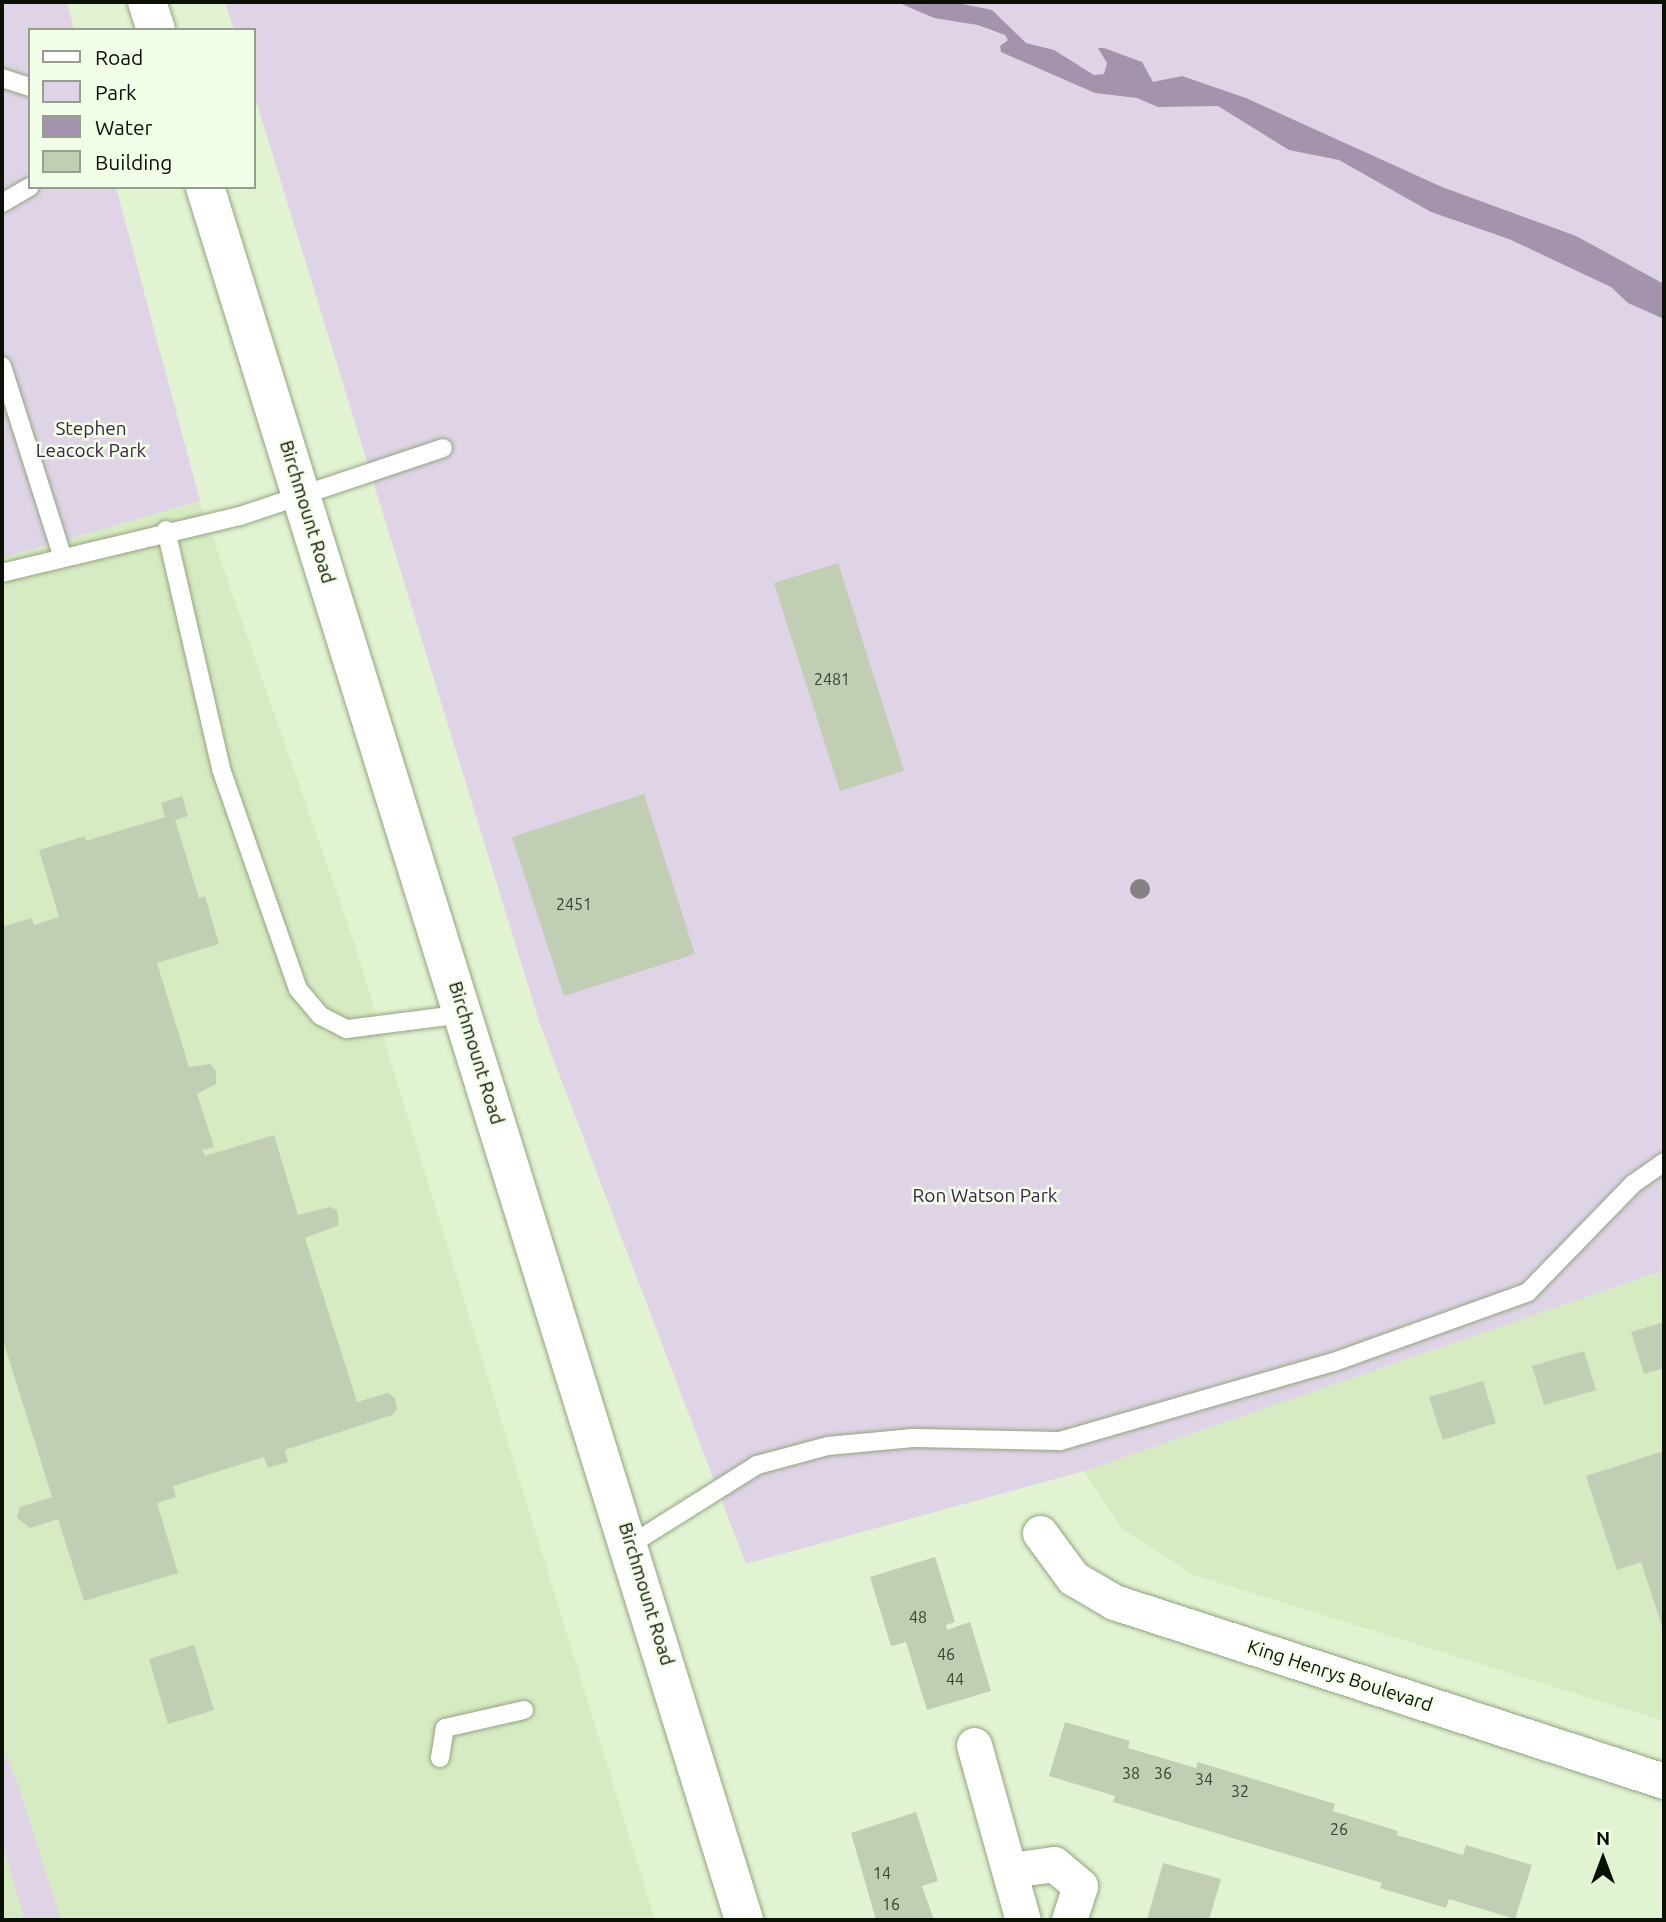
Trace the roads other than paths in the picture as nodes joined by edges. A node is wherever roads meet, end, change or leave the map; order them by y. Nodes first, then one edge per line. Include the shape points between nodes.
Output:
1 (147, 2) edge
2 (155, 28) edge
3 (2, 78) edge
4 (28, 86) edge
5 (28, 188) edge
6 (206, 189) edge
7 (2, 203) edge
8 (2, 366) edge
9 (443, 448) dead end
10 (302, 498) junction
11 (166, 530) junction
12 (62, 555) junction
13 (2, 573) edge
14 (464, 1014) junction
15 (1664, 1162) edge
16 (1040, 1533) dead end
17 (630, 1545) junction
18 (524, 1710) dead end
19 (974, 1745) dead end
20 (440, 1758) dead end
21 (1664, 1782) edge
22 (1011, 1870) junction
23 (744, 1920) edge
24 (1023, 1920) edge
25 (1069, 1920) edge

1 - 2 main road
3 - 4 lane
5 - 7 lane
6 - 10 main road, Birchmount Road
8 - 12 lane
9 - 10 lane
10 - 11 lane
10 - 14 main road, Birchmount Road
11 - 12 lane
11 - 14 lane via 221,769 298,989 321,1016 347,1029
12 - 13 lane
14 - 17 main road, Birchmount Road
15 - 17 lane via 1633,1184 1528,1292 1334,1362 1060,1441 913,1438 828,1446 757,1465
16 - 21 street, King Henrys Boulevard via 1073,1578 1114,1602
17 - 23 main road, Birchmount Road
18 - 20 lane via 444,1728
19 - 22 street
22 - 24 street
22 - 25 street via 1054,1864 1080,1886

